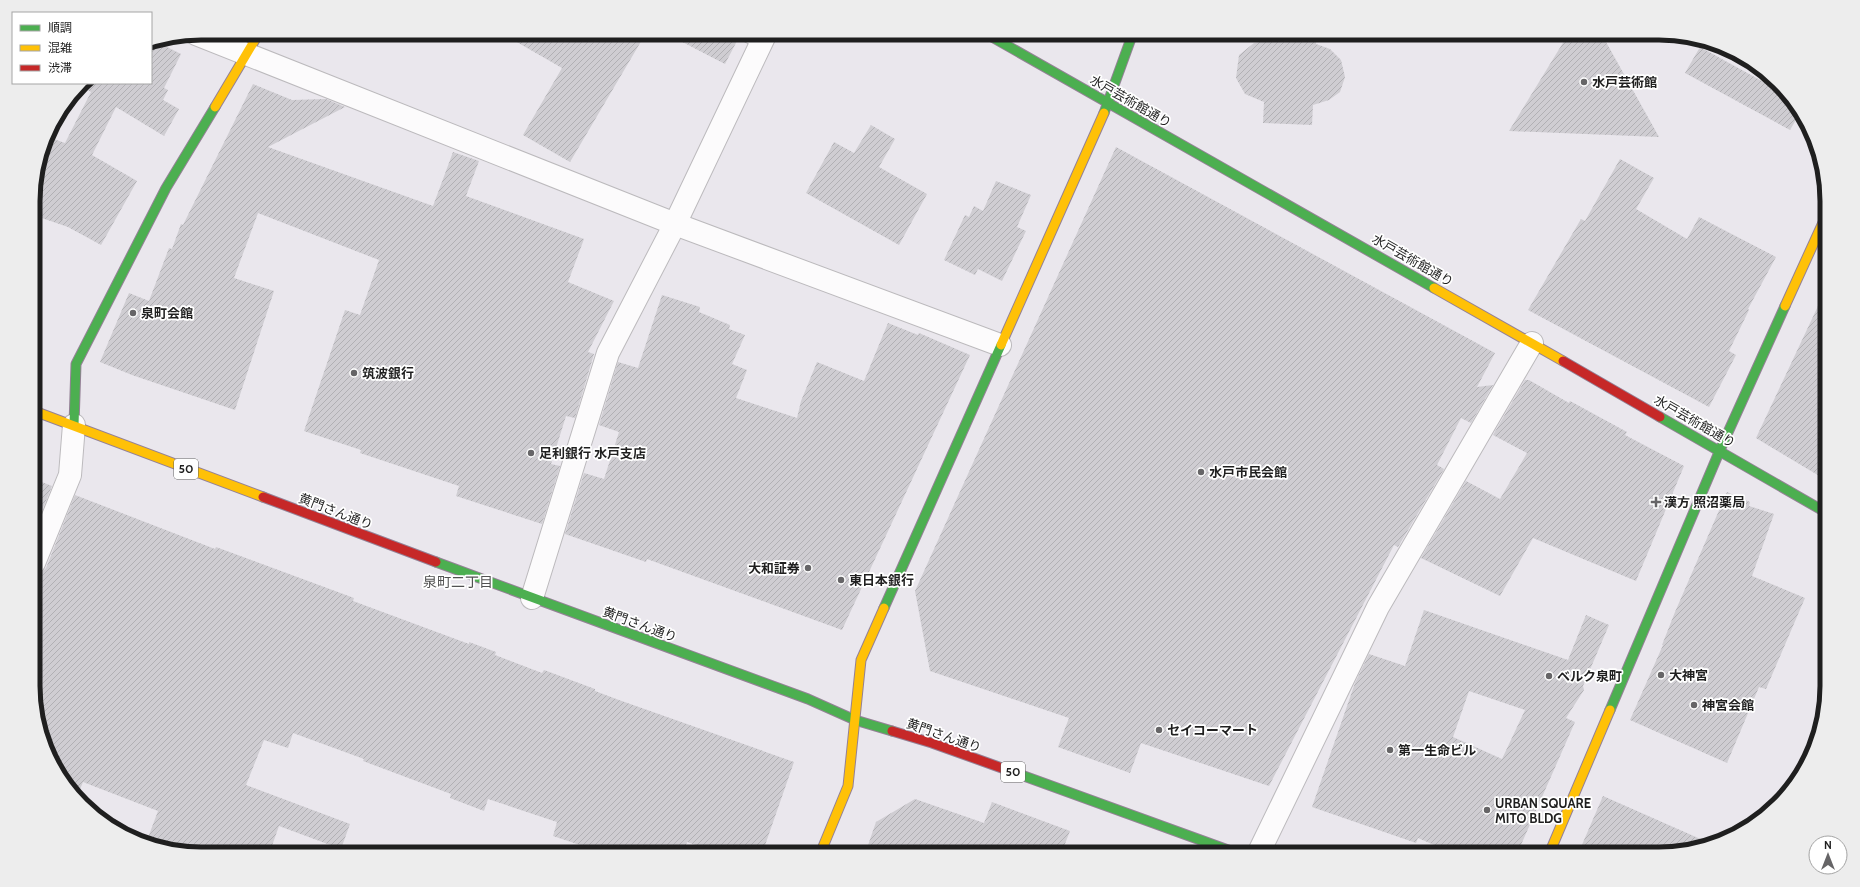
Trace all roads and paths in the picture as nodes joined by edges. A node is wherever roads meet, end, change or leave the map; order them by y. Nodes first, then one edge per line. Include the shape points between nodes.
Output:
1 (212, 40) edge
2 (254, 40) edge
3 (755, 40) edge
4 (997, 40) edge
5 (1130, 40) edge
6 (246, 53) junction
7 (1108, 103) junction
8 (674, 224) junction
9 (1820, 229) edge
10 (1532, 343) junction
11 (1000, 345) junction
12 (40, 413) edge
13 (74, 425) junction
14 (1720, 450) junction
15 (1820, 509) edge
16 (40, 548) edge
17 (532, 598) junction
18 (855, 720) junction
19 (823, 847) edge
20 (1220, 847) edge
21 (1261, 847) edge
22 (1552, 847) edge

1 - 6 street
2 - 6 main road
3 - 8 street
4 - 7 main road, 水戸芸術館通り
5 - 7 main road
6 - 8 street
6 - 13 main road via 166,188 86,340 76,364
7 - 10 main road, 水戸芸術館通り
7 - 11 main road
8 - 11 street
8 - 17 street via 608,352
9 - 14 main road
10 - 14 main road, 水戸芸術館通り
10 - 21 street via 1378,607
11 - 18 main road via 861,660
12 - 13 main road, 黄門さん通り / 50
13 - 16 street via 70,475
13 - 17 main road, 黄門さん通り / 50
14 - 15 main road, 水戸芸術館通り
14 - 22 main road
17 - 18 main road, 黄門さん通り / 50 via 796,694
18 - 19 main road via 848,786
18 - 20 main road, 黄門さん通り / 50 via 932,743

